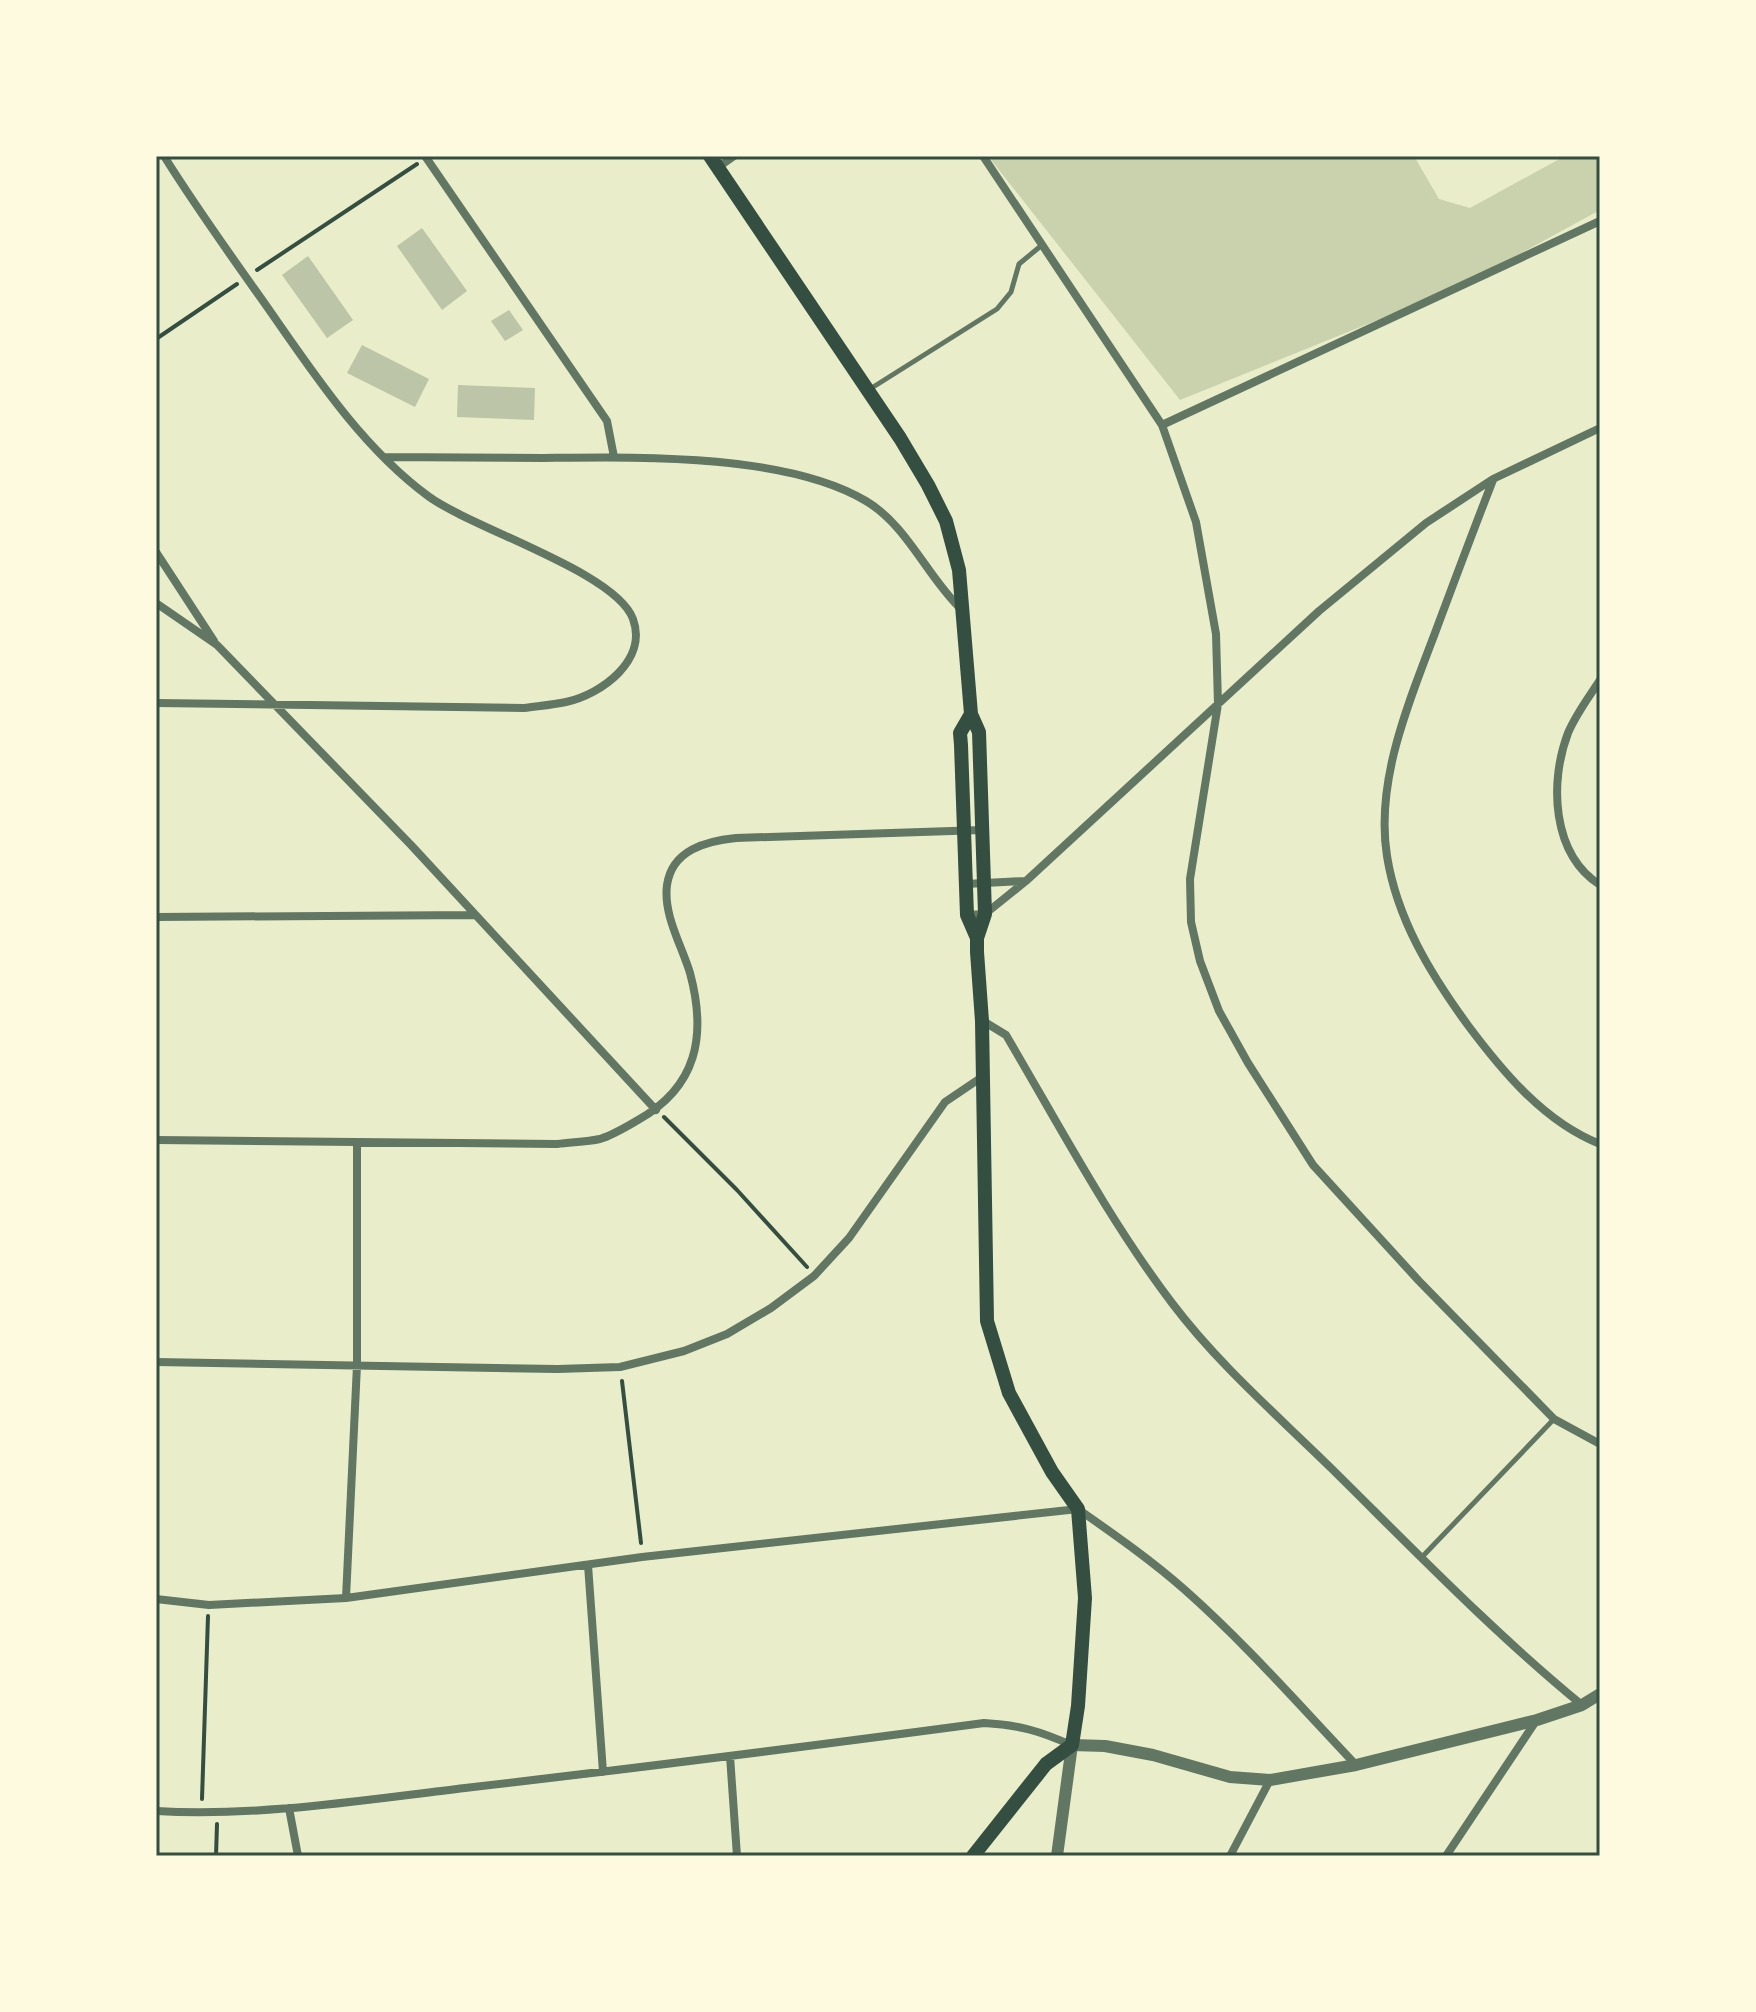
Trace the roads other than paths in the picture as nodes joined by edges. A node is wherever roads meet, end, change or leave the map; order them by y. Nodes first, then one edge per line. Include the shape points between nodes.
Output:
1 (164, 156) edge
2 (734, 156) edge
3 (983, 156) edge
4 (425, 157) edge
5 (714, 162) edge
6 (1600, 221) edge
7 (1042, 245) junction
8 (868, 390) junction
9 (1162, 425) junction
10 (1600, 428) edge
11 (383, 457) junction
12 (614, 457) junction
13 (1493, 479) junction
14 (156, 552) edge
15 (160, 566) edge
16 (156, 603) edge
17 (962, 610) junction
18 (217, 645) junction
19 (1600, 680) edge
20 (156, 703) edge
21 (274, 703) junction
22 (1218, 704) junction
23 (971, 714) junction
24 (982, 830) junction
25 (964, 831) junction
26 (1026, 881) junction
27 (966, 884) junction
28 (984, 884) junction
29 (1600, 885) edge
30 (985, 914) junction
31 (475, 915) junction
32 (967, 915) junction
33 (156, 917) edge
34 (977, 938) junction
35 (982, 1021) junction
36 (983, 1077) junction
37 (656, 1110) junction
38 (156, 1140) edge
39 (357, 1143) junction
40 (1600, 1144) edge
41 (156, 1362) edge
42 (357, 1365) junction
43 (1554, 1419) junction
44 (1600, 1444) edge
45 (1078, 1509) junction
46 (1422, 1558) junction
47 (588, 1565) junction
48 (346, 1598) junction
49 (156, 1599) edge
50 (1600, 1694) edge
51 (1582, 1705) junction
52 (1600, 1707) edge
53 (1537, 1720) junction
54 (1072, 1745) junction
55 (730, 1756) junction
56 (1356, 1765) junction
57 (603, 1772) junction
58 (1270, 1780) junction
59 (289, 1808) junction
60 (156, 1811) edge
61 (298, 1856) edge
62 (737, 1856) edge
63 (973, 1856) edge
64 (1057, 1856) edge
65 (1230, 1856) edge
66 (1446, 1856) edge

1 - 11 street via 306,363
2 - 5 street
3 - 7 street
4 - 12 street via 607,421
5 - 8 main road
6 - 9 street
7 - 8 lane via 1019,264 1011,292 997,309
7 - 9 street
8 - 17 main road via 946,521 959,570
9 - 22 street via 1196,522 1216,634
10 - 13 street
11 - 12 street
11 - 21 street via 448,509 612,591 633,617 637,639 632,658 587,695 524,708
12 - 17 street via 747,466 841,489 867,501 900,530
13 - 22 street via 1399,544
13 - 40 street via 1402,721 1386,801 1387,855 1403,919 1441,988 1491,1056 1563,1126
14 - 15 street
15 - 18 street
16 - 18 street
17 - 23 main road
18 - 21 street
19 - 29 street via 1568,735 1558,797 1566,845 1577,866
20 - 21 street
21 - 31 street
22 - 26 street
22 - 43 street via 1190,879 1191,922 1219,1011 1313,1165
23 - 24 main road via 979,732
23 - 25 main road via 960,733
24 - 25 street
24 - 28 main road
25 - 27 main road
25 - 37 street via 724,839 693,847 681,857 667,884 667,905 690,976 697,1041 684,1079
26 - 28 street
26 - 30 street
27 - 28 street
27 - 32 main road
28 - 30 main road
30 - 32 street
30 - 34 main road
31 - 33 street
31 - 37 street
32 - 34 main road
34 - 35 main road
35 - 36 main road
35 - 46 street via 1006,1035 1119,1226 1172,1304 1225,1364
36 - 42 street via 945,1102 849,1238 814,1276 727,1334 620,1367
36 - 45 main road via 987,1321 1009,1393
37 - 39 street via 598,1139 557,1144
38 - 39 street
39 - 42 street
41 - 42 street
42 - 48 street
43 - 44 street
43 - 46 lane
45 - 47 street
45 - 54 main road via 1085,1598
45 - 56 street via 1186,1591
46 - 51 street
47 - 48 street
47 - 57 street
48 - 49 street via 209,1605
50 - 51 street
51 - 52 street
51 - 53 street
53 - 56 street
53 - 66 street
54 - 55 street via 1013,1724 984,1723
54 - 58 street via 1105,1746 1230,1777
54 - 63 main road via 1046,1764
54 - 64 street
55 - 57 street
55 - 62 street
56 - 58 street
57 - 59 street
58 - 65 street
59 - 60 street via 201,1814
59 - 61 street

